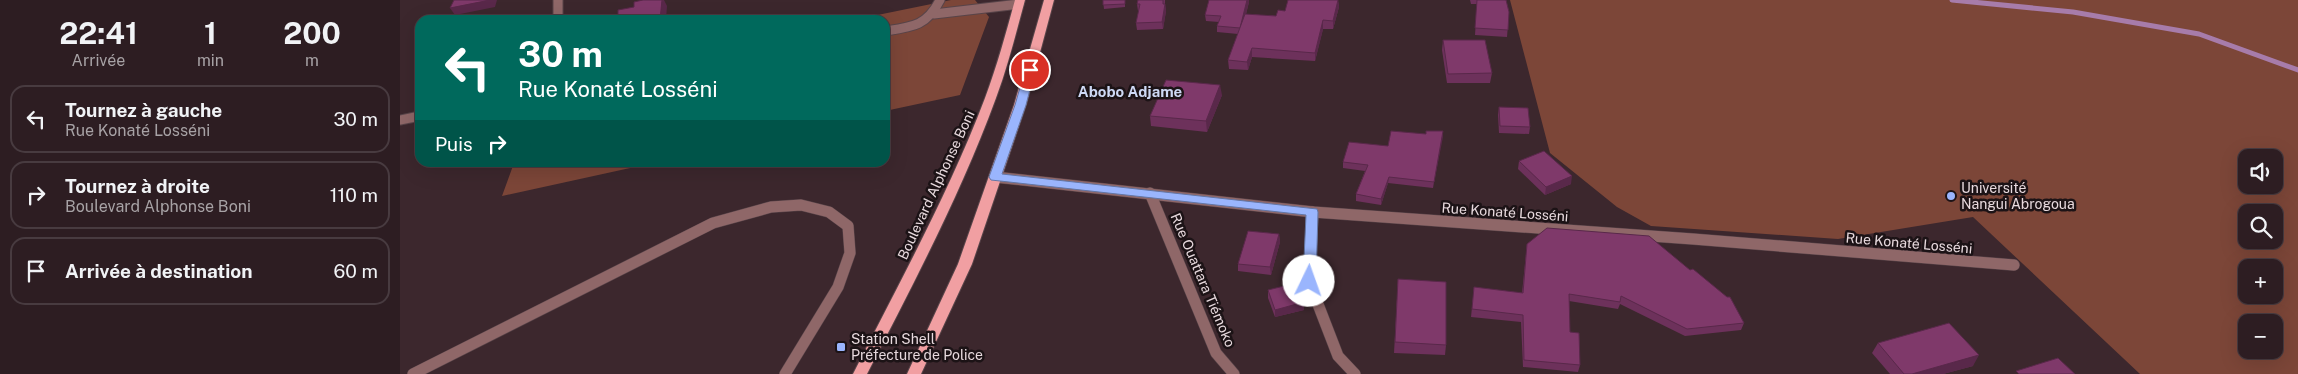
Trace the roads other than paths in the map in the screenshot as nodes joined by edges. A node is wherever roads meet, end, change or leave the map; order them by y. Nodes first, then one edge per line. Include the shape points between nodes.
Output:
1 (558, 0) edge
2 (940, 0) edge
3 (1049, 0) edge
4 (1020, 2) edge
5 (934, 14) junction
6 (557, 15) edge
7 (890, 30) edge
8 (415, 117) edge
9 (400, 120) edge
10 (995, 177) junction
11 (1150, 194) junction
12 (1312, 212) junction
13 (2014, 266) dead end
14 (413, 374) edge
15 (784, 374) edge
16 (860, 374) edge
17 (914, 374) edge
18 (1234, 374) edge
19 (1354, 374) edge

1 - 6 street
2 - 5 street
3 - 10 main road via 1020,105
4 - 5 street
4 - 16 main road, Boulevard Alphonse Boni via 988,106 942,213
5 - 7 street via 915,25
8 - 9 street
10 - 11 street, Rue Konaté Losséni
10 - 17 main road via 965,264
11 - 12 street, Rue Konaté Losséni
11 - 18 street, Rue Ouattara Tiémoko via 1216,353
12 - 13 street, Rue Konaté Losséni via 1684,238
12 - 19 street via 1309,281 1338,356
14 - 15 street via 713,223 758,208 796,204 828,212 848,226 850,252 838,287

